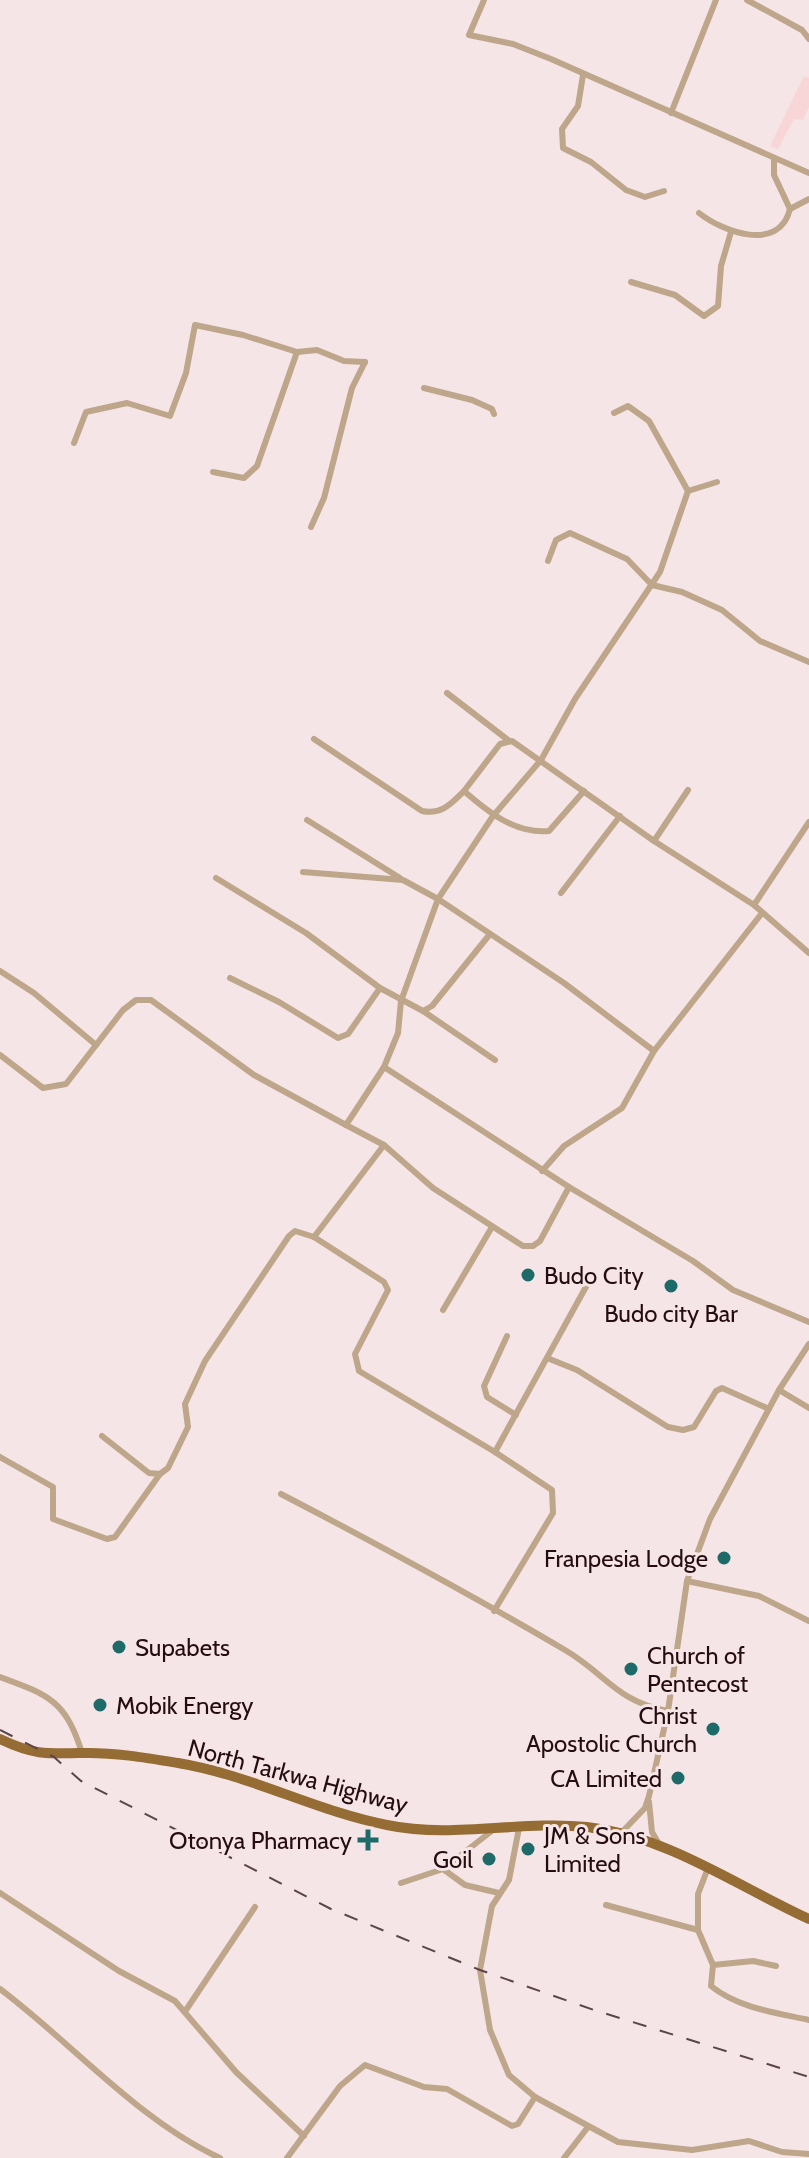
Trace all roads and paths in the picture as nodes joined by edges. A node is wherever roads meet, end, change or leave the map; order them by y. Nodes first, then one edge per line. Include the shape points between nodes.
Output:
1 (484, 0) edge
2 (716, 0) edge
3 (747, 0) edge
4 (809, 39) edge
5 (583, 75) junction
6 (671, 113) junction
7 (774, 160) junction
8 (809, 173) edge
9 (664, 191) dead end
10 (809, 199) edge
11 (790, 209) junction
12 (699, 213) dead end
13 (731, 232) junction
14 (631, 282) dead end
15 (297, 352) junction
16 (424, 388) dead end
17 (614, 413) dead end
18 (494, 414) dead end
19 (74, 443) dead end
20 (213, 472) dead end
21 (717, 482) dead end
22 (688, 491) junction
23 (311, 527) dead end
24 (548, 561) dead end
25 (652, 585) junction
26 (809, 662) edge
27 (447, 693) dead end
28 (314, 739) dead end
29 (508, 740) junction
30 (541, 760) junction
31 (688, 790) dead end
32 (464, 791) junction
33 (584, 791) junction
34 (493, 816) junction
35 (620, 816) junction
36 (307, 820) dead end
37 (809, 822) edge
38 (654, 841) junction
39 (303, 872) dead end
40 (216, 878) dead end
41 (403, 880) junction
42 (561, 893) dead end
43 (438, 899) junction
44 (754, 905) junction
45 (762, 913) junction
46 (490, 934) junction
47 (809, 953) edge
48 (0, 971) edge
49 (230, 978) dead end
50 (380, 988) junction
51 (401, 1001) junction
52 (423, 1011) junction
53 (96, 1045) junction
54 (654, 1051) junction
55 (0, 1055) edge
56 (495, 1060) dead end
57 (384, 1067) junction
58 (346, 1125) junction
59 (384, 1145) junction
60 (542, 1171) junction
61 (569, 1187) junction
62 (492, 1227) junction
63 (314, 1237) junction
64 (587, 1285) dead end
65 (443, 1310) dead end
66 (809, 1322) edge
67 (507, 1336) dead end
68 (809, 1344) edge
69 (547, 1358) junction
70 (779, 1390) junction
71 (809, 1408) edge
72 (769, 1409) junction
73 (516, 1415) junction
74 (102, 1436) dead end
75 (495, 1452) junction
76 (0, 1457) edge
77 (160, 1474) junction
78 (281, 1494) dead end
79 (687, 1581) junction
80 (494, 1611) junction
81 (809, 1621) edge
82 (0, 1677) edge
83 (668, 1711) junction
84 (0, 1739) edge
85 (82, 1753) junction
86 (649, 1796) junction
87 (519, 1828) junction
88 (493, 1830) junction
89 (622, 1832) junction
90 (659, 1844) junction
91 (708, 1868) junction
92 (443, 1869) junction
93 (401, 1883) dead end
94 (0, 1893) edge
95 (499, 1893) junction
96 (606, 1905) dead end
97 (255, 1907) dead end
98 (809, 1919) edge
99 (698, 1930) junction
100 (713, 1965) junction
101 (776, 1966) dead end
102 (0, 1989) edge
103 (186, 2010) junction
104 (809, 2020) edge
105 (535, 2097) junction
106 (588, 2127) junction
107 (304, 2136) junction
108 (809, 2154) edge
109 (220, 2158) edge
110 (287, 2158) edge
111 (564, 2158) edge

1 - 5 street via 469,35 513,44
2 - 6 street
3 - 4 street
5 - 6 street
5 - 9 street via 578,106 562,129 563,148 626,190 645,197
6 - 7 street
7 - 8 street
7 - 11 street via 774,175
10 - 11 street
11 - 13 street via 771,233
12 - 13 street
13 - 14 street via 713,313 704,316 675,295
15 - 19 street via 195,325 186,373 170,416 127,403 86,412
15 - 20 street via 257,466 244,478
15 - 23 street via 317,350 344,361 365,362 352,388 324,498
16 - 18 street via 472,400
17 - 22 street via 628,406 649,421
21 - 22 street
22 - 25 street
24 - 25 street via 556,540 570,533 627,559
25 - 26 street via 722,610 748,634
25 - 30 street
27 - 29 street
28 - 32 street via 422,811 445,809
29 - 30 street
29 - 32 street
30 - 33 street
30 - 34 street
31 - 38 street
32 - 34 street
33 - 34 street via 549,831 526,830
33 - 35 street
34 - 43 street
35 - 38 street
35 - 42 street
36 - 41 street
37 - 44 street
38 - 44 street
39 - 41 street
40 - 50 street via 306,933
41 - 43 street
43 - 46 street
43 - 51 street
44 - 45 street
45 - 47 street
45 - 54 street
46 - 52 street
46 - 54 street
48 - 53 street
49 - 50 street via 338,1038 348,1034
50 - 51 street
51 - 52 street
51 - 57 street via 398,1033
52 - 56 street
53 - 55 street via 66,1084 53,1088 43,1088
53 - 58 street via 123,1010 136,1000 151,1000 254,1075
54 - 60 street via 622,1108 564,1146
57 - 58 street
57 - 60 street
58 - 59 street
59 - 62 street via 433,1188
59 - 63 street
60 - 61 street
61 - 62 street via 533,1246 523,1246
61 - 66 street via 733,1290
62 - 65 street
63 - 75 street via 384,1282 388,1290 355,1354 359,1371
63 - 77 street via 295,1231 289,1236 205,1361 185,1404 188,1427
64 - 69 street
67 - 73 street via 484,1386 487,1397
68 - 70 street
69 - 72 street via 577,1370 668,1427 694,1427 722,1388
69 - 73 street
70 - 71 street
70 - 72 street
72 - 79 street via 710,1519
73 - 75 street
74 - 77 street via 149,1473
75 - 80 street via 552,1490 555,1502
76 - 77 street via 53,1487 53,1519 107,1539 115,1537
78 - 80 street
79 - 81 street via 759,1596
79 - 83 street
80 - 83 street via 563,1649 634,1703
82 - 85 street via 54,1700 74,1727
83 - 86 street
84 - 85 main road, North Tarkwa Highway via 54,1757
85 - 88 main road, North Tarkwa Highway via 241,1776 389,1826
86 - 89 street
86 - 90 street via 652,1832
87 - 88 main road, North Tarkwa Highway
87 - 89 main road, North Tarkwa Highway
87 - 95 street via 509,1880
88 - 92 street
89 - 90 main road, North Tarkwa Highway
90 - 91 main road, North Tarkwa Highway
91 - 98 main road, North Tarkwa Highway
91 - 99 street via 698,1894
92 - 93 street
92 - 95 street via 465,1885
94 - 103 street
95 - 105 street via 480,1978 495,2047 509,2075
96 - 99 street
97 - 103 street
99 - 100 street
100 - 101 street via 753,1961
100 - 104 street via 711,1986 717,1990 756,2008
102 - 109 street via 146,2113
103 - 107 street via 236,2072
105 - 106 street
105 - 107 street via 512,2126 447,2089 424,2087 365,2065 340,2086
106 - 108 street via 618,2142 670,2150 749,2141
106 - 111 street
107 - 110 street

